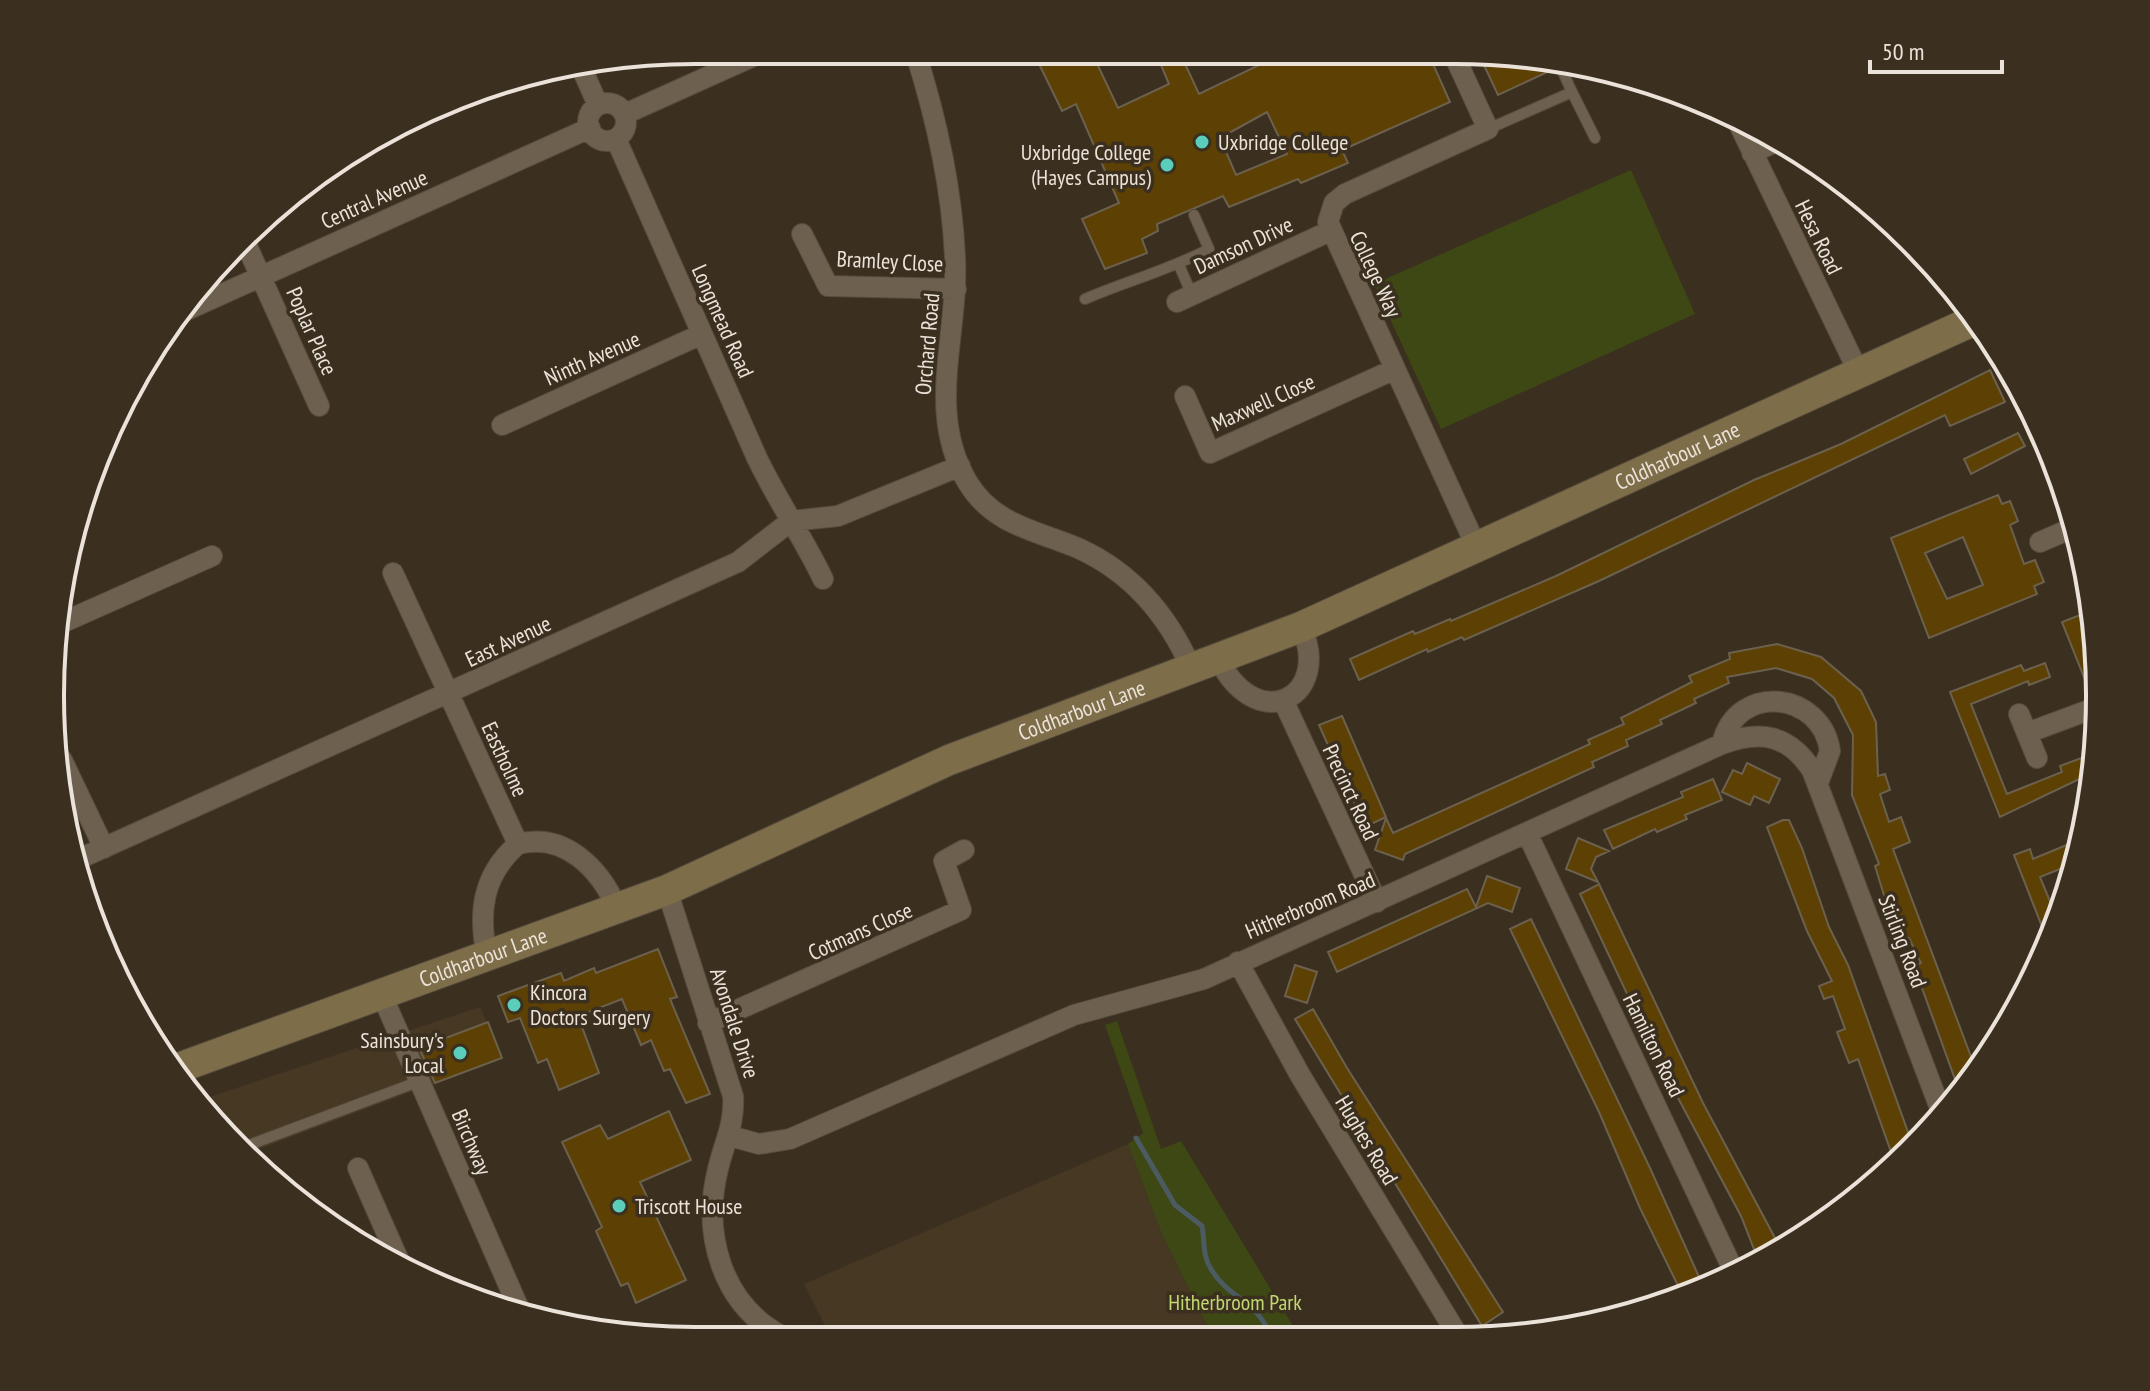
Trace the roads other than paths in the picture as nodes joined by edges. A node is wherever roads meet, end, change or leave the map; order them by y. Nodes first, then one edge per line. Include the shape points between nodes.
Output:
1 (736, 64) edge
2 (918, 64) edge
3 (1458, 64) edge
4 (584, 74) edge
5 (1564, 74) edge
6 (1572, 92) junction
7 (598, 105) junction
8 (625, 114) junction
9 (590, 128) junction
10 (1488, 129) junction
11 (1744, 134) edge
12 (1595, 138) dead end
13 (616, 139) junction
14 (1766, 147) edge
15 (1752, 153) junction
16 (1194, 215) dead end
17 (1330, 231) junction
18 (802, 234) dead end
19 (248, 250) edge
20 (1179, 265) junction
21 (260, 276) junction
22 (956, 289) junction
23 (1184, 298) joint
24 (1085, 299) dead end
25 (200, 304) edge
26 (1965, 324) edge
27 (702, 334) junction
28 (1393, 370) junction
29 (1859, 373) junction
30 (1185, 396) dead end
31 (319, 406) dead end
32 (502, 425) dead end
33 (960, 466) junction
34 (791, 521) junction
35 (2064, 532) edge
36 (2040, 542) dead end
37 (1477, 548) junction
38 (212, 556) dead end
39 (393, 573) dead end
40 (823, 579) dead end
41 (68, 620) edge
42 (1301, 627) junction
43 (1206, 665) junction
44 (449, 694) junction
45 (1283, 700) junction
46 (2086, 709) edge
47 (1722, 744) junction
48 (2037, 758) dead end
49 (69, 774) edge
50 (1818, 783) junction
51 (1528, 835) junction
52 (518, 844) junction
53 (104, 848) junction
54 (964, 850) dead end
55 (85, 856) edge
56 (667, 890) junction
57 (1377, 902) junction
58 (617, 908) junction
59 (487, 956) junction
60 (1238, 962) junction
61 (381, 993) junction
62 (708, 1023) junction
63 (184, 1066) edge
64 (420, 1081) junction
65 (1938, 1102) edge
66 (730, 1136) junction
67 (251, 1144) edge
68 (358, 1168) dead end
69 (394, 1250) edge
70 (1730, 1264) edge
71 (512, 1299) edge
72 (770, 1327) edge
73 (1453, 1327) edge

1 - 8 street
2 - 22 street, Orchard Road via 946,167
3 - 10 street
4 - 7 street
5 - 6 lane
6 - 10 lane
6 - 12 lane
7 - 8 street via 613,104
7 - 9 street
8 - 13 street via 625,128
9 - 13 street via 600,139
9 - 21 street, Central Avenue
10 - 17 street, College Way via 1339,198 1328,215
11 - 15 street, Hesa Road
13 - 27 street, Longmead Road
14 - 15 street
15 - 29 street, Hesa Road
16 - 20 lane via 1209,249
17 - 23 street, Damson Drive
17 - 28 street, College Way
18 - 22 street, Bramley Close via 828,286
19 - 21 street, Poplar Place
20 - 23 lane
20 - 24 lane
21 - 25 street, Central Avenue
21 - 31 street, Poplar Place
22 - 33 street, Orchard Road via 944,393 949,435
26 - 29 street, Coldharbour Lane
27 - 32 street, Ninth Avenue
27 - 34 street, Longmead Road
28 - 30 street, Maxwell Close via 1210,453
28 - 37 street, College Way
29 - 37 street, Coldharbour Lane
33 - 34 street via 838,516
33 - 43 street, Orchard Road via 976,494 1004,519 1079,549 1137,587
34 - 40 street, Longmead Road
34 - 44 street, East Avenue via 738,562
35 - 36 street
37 - 42 street, Coldharbour Lane
38 - 41 street
39 - 44 street, Eastholme
42 - 43 street, Coldharbour Lane
42 - 45 street via 1308,645 1306,674 1299,690
43 - 45 street via 1251,698
43 - 56 street, Coldharbour Lane via 937,765
44 - 52 street, Eastholme
44 - 53 street, East Avenue
45 - 57 street, Precinct Road
46 - 48 street via 2023,723
47 - 50 street, Stirling Road via 1752,735 1782,740 1806,762
47 - 50 street via 1730,721 1748,706 1765,701 1794,706 1819,723 1829,743 1829,761
47 - 51 street, Hitherbroom Road
49 - 53 street
50 - 65 street, Stirling Road
51 - 57 street, Hitherbroom Road
51 - 70 street, Hamilton Road
52 - 58 street via 545,844 575,853 601,878
52 - 59 street via 498,866 483,898
53 - 55 street, East Avenue
54 - 62 street, Cotmans Close via 944,861 961,910
56 - 58 street, Coldharbour Lane
56 - 62 street, Avondale Drive
57 - 60 street, Hitherbroom Road
58 - 59 street, Coldharbour Lane
59 - 61 street, Coldharbour Lane
60 - 66 street, Hitherbroom Road via 1183,987 1074,1015 790,1139 759,1144
60 - 73 street, Hughes Road
61 - 63 street, Coldharbour Lane
61 - 64 street, Birchway
62 - 66 street, Avondale Drive via 733,1096
64 - 67 lane
64 - 71 street, Birchway
66 - 72 street, Avondale Drive via 714,1195 718,1257 741,1303
68 - 69 street

